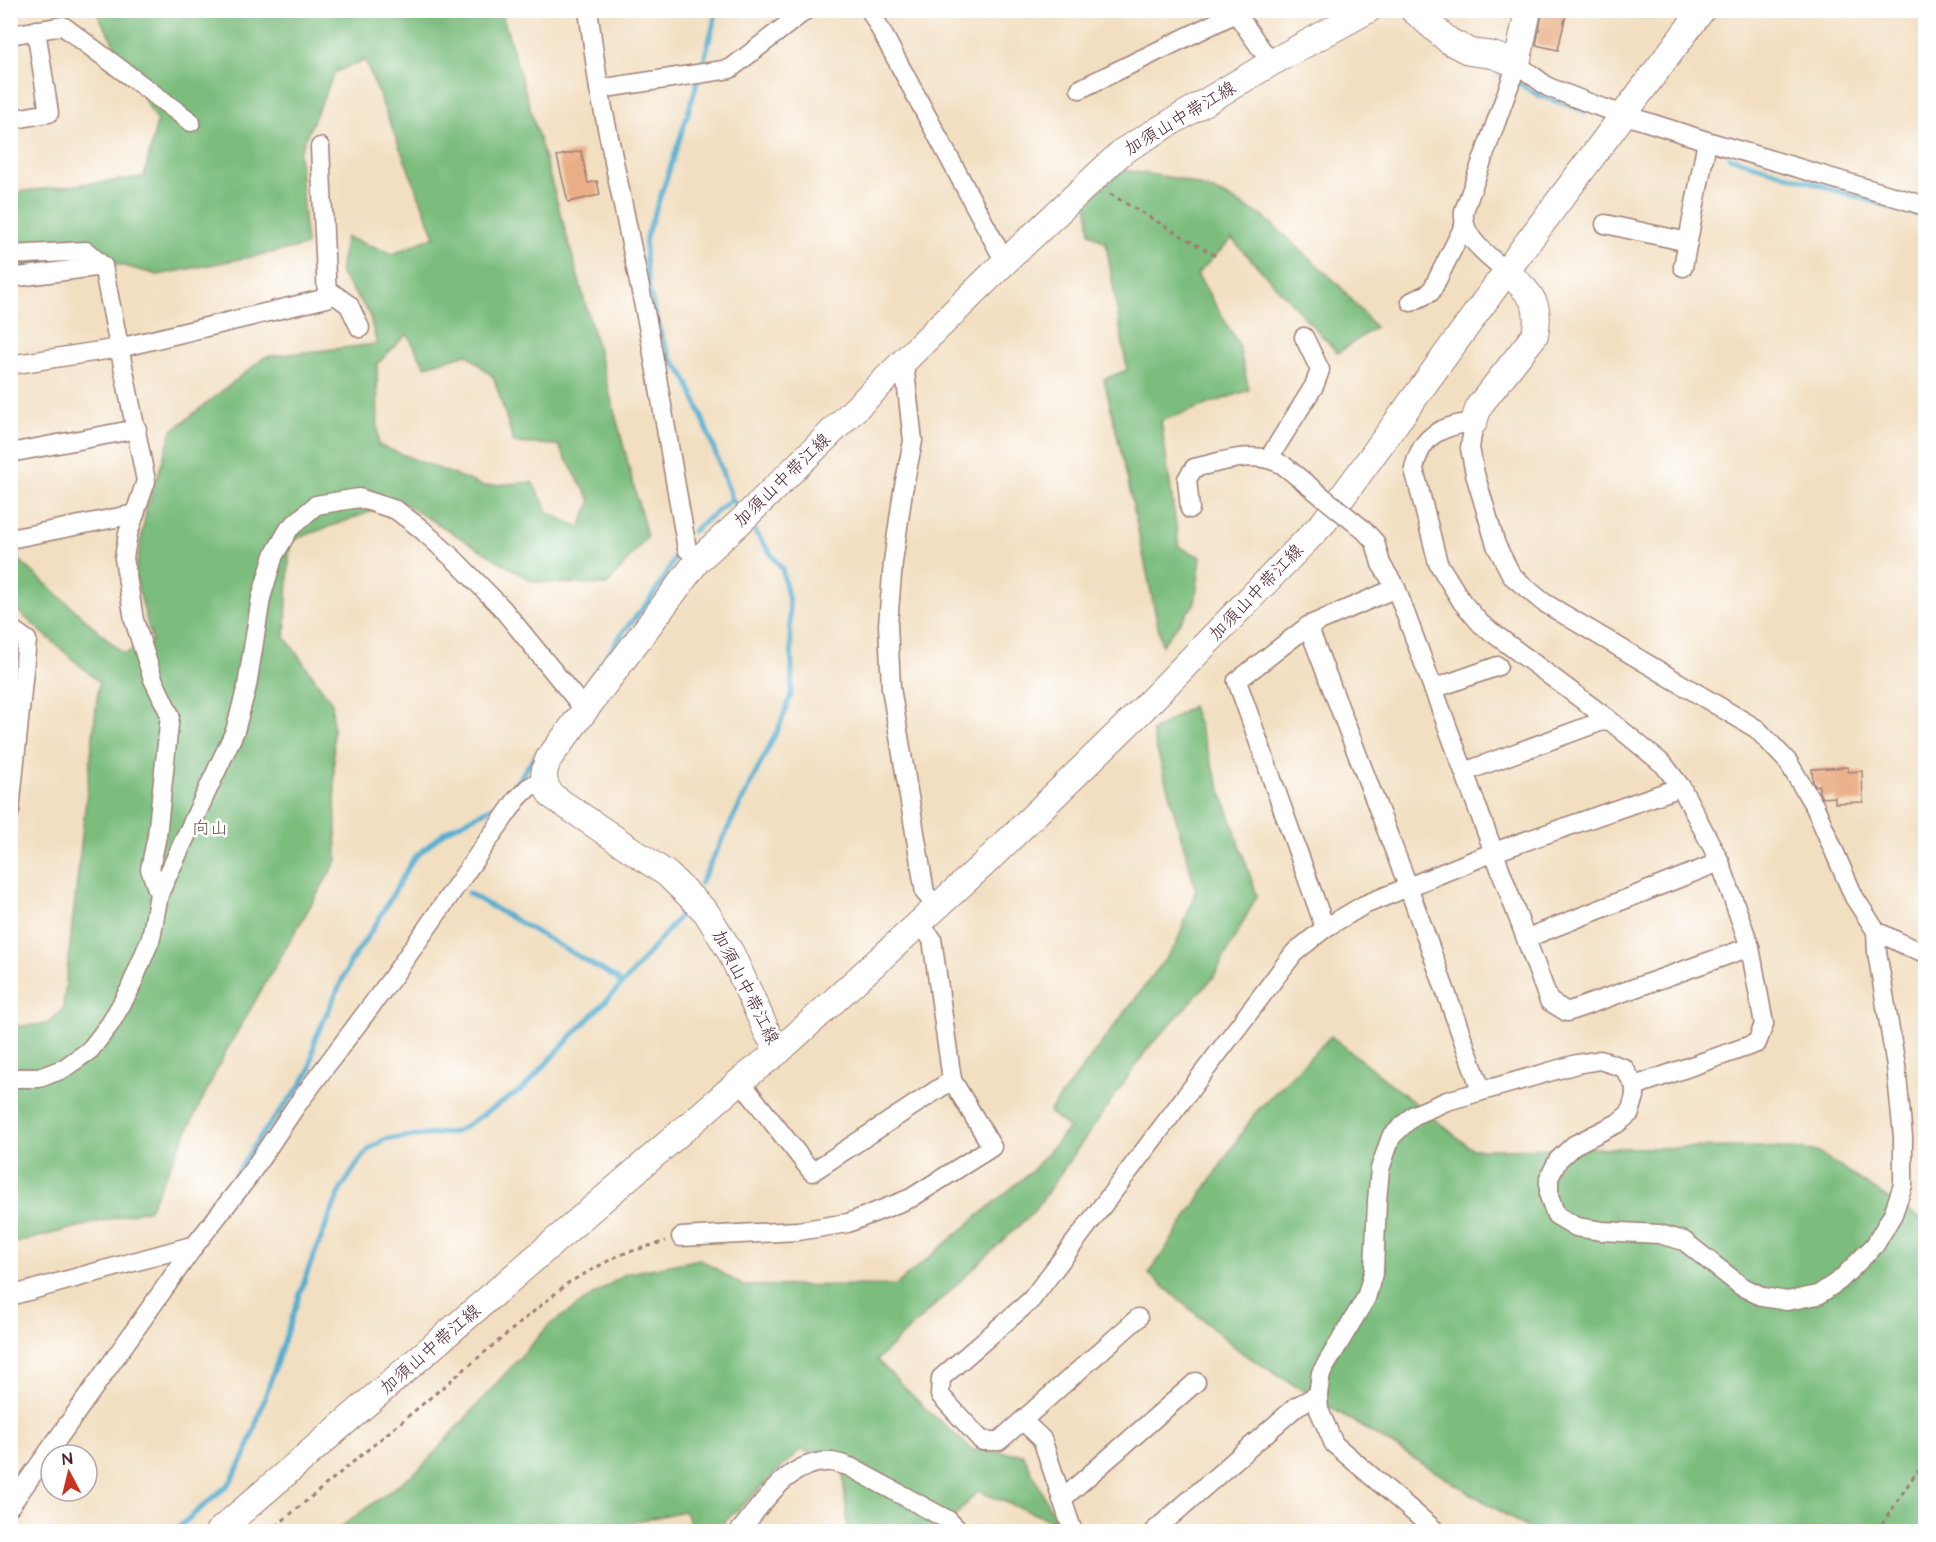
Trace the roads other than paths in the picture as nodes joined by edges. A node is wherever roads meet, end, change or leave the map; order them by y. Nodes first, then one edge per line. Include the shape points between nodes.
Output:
1 (588, 10) edge
2 (806, 10) edge
3 (870, 10) edge
4 (1368, 10) edge
5 (1413, 10) edge
6 (1528, 10) edge
7 (1702, 10) edge
8 (36, 30) junction
9 (10, 35) edge
10 (1271, 63) junction
11 (1513, 73) junction
12 (599, 89) junction
13 (1080, 89) dead end
14 (1623, 114) junction
15 (10, 120) edge
16 (191, 122) dead end
17 (320, 147) dead end
18 (1706, 147) junction
19 (1926, 206) edge
20 (1605, 224) dead end
21 (1464, 226) junction
22 (1688, 242) junction
23 (10, 255) edge
24 (1005, 262) junction
25 (103, 266) junction
26 (1683, 267) dead end
27 (1506, 271) junction
28 (10, 278) edge
29 (327, 289) junction
30 (1411, 302) dead end
31 (360, 328) dead end
32 (1304, 337) dead end
33 (119, 348) junction
34 (904, 363) junction
35 (10, 365) edge
36 (1474, 422) junction
37 (137, 429) junction
38 (10, 453) edge
39 (1276, 461) junction
40 (1190, 509) dead end
41 (135, 514) junction
42 (10, 539) edge
43 (698, 560) junction
44 (1396, 588) junction
45 (1308, 626) junction
46 (10, 628) edge
47 (1498, 666) dead end
48 (1433, 689) junction
49 (584, 709) junction
50 (1608, 719) junction
51 (13, 760) edge
52 (1464, 772) junction
53 (543, 779) junction
54 (1681, 786) junction
55 (10, 811) edge
56 (1494, 852) junction
57 (1720, 862) junction
58 (1408, 886) junction
59 (159, 894) junction
60 (937, 906) junction
61 (919, 924) junction
62 (1325, 928) junction
63 (1876, 931) junction
64 (1527, 938) junction
65 (1750, 947) junction
66 (1926, 953) edge
67 (778, 1051) junction
68 (10, 1078) edge
69 (952, 1080) junction
70 (740, 1081) junction
71 (1635, 1086) junction
72 (1480, 1090) junction
73 (681, 1237) road end
74 (195, 1245) junction
75 (10, 1296) edge
76 (1138, 1318) dead end
77 (1196, 1382) dead end
78 (1318, 1395) junction
79 (1023, 1421) junction
80 (1062, 1499) junction
81 (10, 1506) edge
82 (218, 1532) edge
83 (739, 1532) edge
84 (960, 1532) edge
85 (1073, 1532) edge
86 (1153, 1532) edge
87 (1437, 1532) edge

1 - 12 street
2 - 12 street via 730,69
3 - 24 street
4 - 10 main road, 加須山中帯江線
5 - 11 main road via 1449,41 1470,52 1493,55
6 - 11 main road
7 - 14 main road, 加須山中帯江線
8 - 9 street
8 - 15 street via 49,113
8 - 16 street via 63,26
10 - 13 street via 1236,13
10 - 24 main road, 加須山中帯江線 via 1123,151
11 - 14 street
11 - 21 street via 1464,211
12 - 43 street via 649,331 687,549
14 - 18 street
14 - 27 main road, 加須山中帯江線
17 - 29 street
18 - 19 street
18 - 22 street
20 - 22 street
21 - 27 street via 1478,247
21 - 30 street via 1431,292
22 - 26 street
23 - 25 street via 86,251
24 - 34 main road, 加須山中帯江線
25 - 28 street
25 - 33 street
27 - 36 main road via 1531,295 1538,321 1535,335 1479,406
27 - 60 main road, 加須山中帯江線 via 1324,522 1139,713
29 - 31 street via 349,305
29 - 33 street via 327,298
32 - 39 street via 1320,370
33 - 35 street
33 - 37 street
34 - 43 main road, 加須山中帯江線
34 - 60 street via 913,441 893,562 888,624 891,688 926,893
36 - 50 street via 1452,424 1428,438 1418,453 1414,469 1438,563 1481,624
36 - 63 street via 1470,448 1475,474 1496,545 1512,576 1544,602 1757,729 1788,762 1815,807 1854,897
37 - 38 street
37 - 41 street via 147,481
39 - 40 street via 1245,458 1194,468 1187,479
39 - 44 street, bridge via 1376,542 1381,564
41 - 42 street
41 - 59 street via 124,558 134,620 153,679 170,715 150,869
43 - 49 main road, 加須山中帯江線
44 - 45 street
44 - 48 street
45 - 58 street
45 - 62 street via 1237,681
46 - 51 street via 27,640
47 - 48 street
48 - 52 street
49 - 53 main road, 加須山中帯江線 via 549,758
49 - 59 street via 501,608 420,528 396,510 359,498 316,505 289,530 274,555 261,598 247,686 235,730
50 - 52 street
50 - 54 street via 1664,765
51 - 55 street
52 - 56 street
53 - 67 main road, 加須山中帯江線 via 552,796 667,874 706,912 731,953
53 - 74 street via 517,798 392,978
54 - 56 street
54 - 57 street
56 - 58 street
56 - 64 street
57 - 64 street
57 - 65 street
58 - 62 street
58 - 72 street
59 - 68 street via 151,938 129,992 104,1033 90,1050 63,1069 39,1078
60 - 61 main road, 加須山中帯江線
61 - 67 main road, 加須山中帯江線
61 - 69 street via 932,939
62 - 79 street via 1294,953 1031,1300 941,1378 940,1395 982,1441 999,1441
63 - 66 street
63 - 71 street via 1876,952 1896,1066 1903,1185 1893,1214 1875,1245 1840,1280 1818,1295 1787,1301 1763,1297 1741,1286 1684,1241 1659,1234 1576,1227 1556,1215 1549,1196 1549,1178 1558,1160 1574,1145 1630,1113
64 - 65 street via 1549,1001 1567,1012
65 - 71 street via 1764,1024 1758,1043
67 - 70 main road, 加須山中帯江線
69 - 70 street via 812,1172
69 - 73 street via 992,1147 911,1198 848,1223 798,1231
70 - 82 main road, 加須山中帯江線
71 - 72 street via 1624,1068 1600,1060
72 - 78 street via 1414,1115 1391,1137 1380,1170 1374,1270 1366,1298 1321,1373
74 - 75 street
74 - 81 street
76 - 79 street
77 - 80 street
78 - 86 street via 1297,1406
78 - 87 street via 1319,1410 1334,1444
79 - 80 street via 1042,1439
80 - 85 street
83 - 84 street via 782,1480 803,1468 833,1462 860,1472 948,1520

